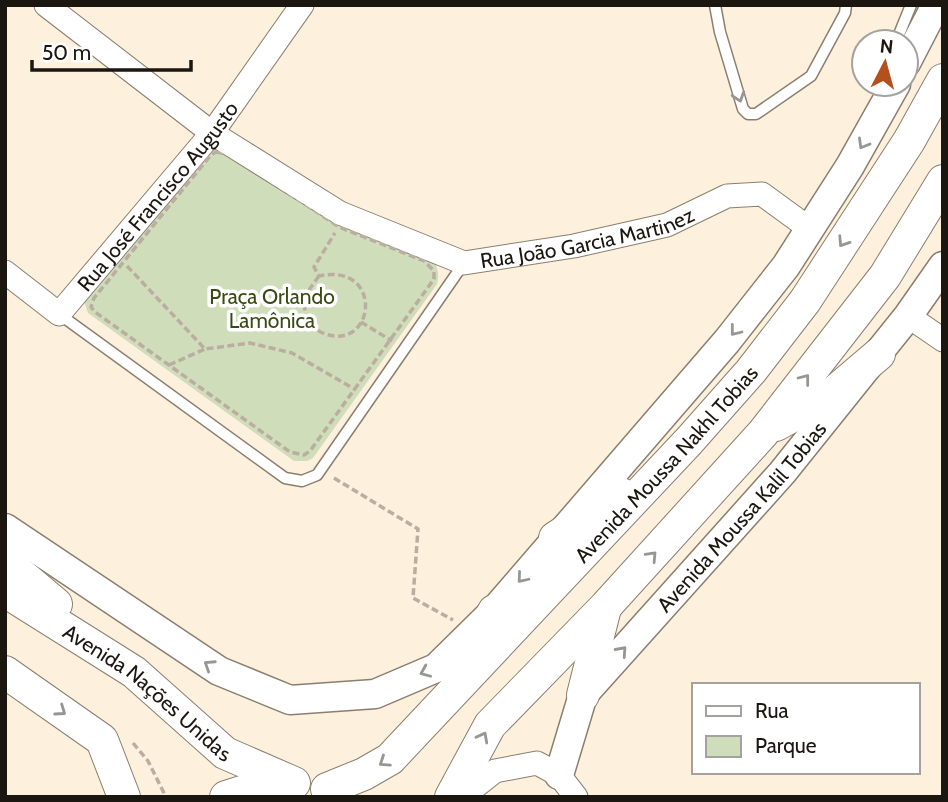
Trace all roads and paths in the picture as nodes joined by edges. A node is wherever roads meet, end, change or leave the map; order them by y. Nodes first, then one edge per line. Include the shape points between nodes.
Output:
1 (46, 5) edge
2 (302, 5) edge
3 (715, 5) edge
4 (846, 5) edge
5 (911, 5) edge
6 (936, 5) edge
7 (902, 28) edge
8 (920, 36) edge
9 (943, 80) edge
10 (887, 98) edge
11 (212, 133) junction
12 (943, 181) edge
13 (339, 227) junction
14 (810, 229) junction
15 (123, 262) junction
16 (464, 263) junction
17 (943, 265) edge
18 (5, 272) edge
19 (319, 276) junction
20 (59, 314) junction
21 (908, 316) junction
22 (361, 323) junction
23 (390, 340) junction
24 (943, 340) edge
25 (205, 349) junction
26 (879, 354) junction
27 (169, 365) junction
28 (751, 371) junction
29 (355, 389) junction
30 (763, 433) junction
31 (689, 441) junction
32 (320, 470) junction
33 (728, 473) junction
34 (5, 528) edge
35 (555, 538) junction
36 (5, 561) edge
37 (5, 591) edge
38 (606, 606) junction
39 (494, 611) junction
40 (457, 622) dead end
41 (5, 672) edge
42 (134, 673) junction
43 (583, 695) junction
44 (449, 697) junction
45 (126, 735) dead end
46 (559, 775) junction
47 (294, 783) junction
48 (335, 793) edge
49 (124, 797) edge
50 (166, 797) edge
51 (226, 797) edge
52 (451, 797) edge
53 (462, 797) edge
54 (576, 797) edge

1 - 11 street, Rua João Garcia Martinez
2 - 11 street, Rua José Francisco Augusto
3 -> 4 lane via 732,74 748,114 756,114 811,76
5 - 7 lane
6 - 8 street
9 -> 28 main road, Avenida Moussa Nakhl Tobias via 805,302
10 -> 14 street
11 - 16 street, Rua João Garcia Martinez via 340,213
11 - 20 street, Rua José Francisco Augusto
30 -> 12 main road via 885,276
13 - 15 path via 232,155 216,152
13 - 19 path via 314,267
13 - 23 path via 424,261 434,271 434,279
14 - 16 street, Rua João Garcia Martinez via 762,194 727,196 667,225 574,246
14 -> 35 street via 727,341
15 - 25 path
15 - 27 path via 91,307
16 - 32 lane
17 - 21 street, Avenida Moussa Kalil Tobias
18 - 20 street
19 - 22 path via 341,274 359,285 366,302
19 - 22 path via 304,303 311,324 337,336 350,333
20 - 32 lane via 285,478 302,481
21 - 24 street
21 - 26 street, Avenida Moussa Kalil Tobias
22 - 23 path
23 - 29 path
25 - 27 path
25 - 29 path via 250,343 292,353
26 - 30 main road via 832,394
43 -> 26 street, Avenida Moussa Kalil Tobias via 782,473
27 - 29 path via 298,455 310,451
28 - 30 main road via 741,403 744,418
28 - 31 main road, Avenida Moussa Nakhl Tobias
30 - 33 main road
31 - 33 main road via 709,442 723,451
31 - 35 main road via 611,502
31 - 44 main road, Avenida Moussa Nakhl Tobias
32 - 40 path via 418,529 413,598
38 -> 33 main road
39 -> 34 street via 436,668 375,694 290,700 219,671
35 -> 39 street
36 - 42 main road
37 - 42 main road, Avenida Nações Unidas
38 - 43 main road
52 -> 38 main road via 490,725
39 - 44 main road
41 -> 49 main road via 102,740
42 - 47 main road, Avenida Nações Unidas via 225,753
43 - 46 street, Avenida Moussa Kalil Tobias
44 -> 48 main road, Avenida Moussa Nakhl Tobias via 390,759
45 - 50 path via 148,761
46 - 53 street via 537,763 495,771
46 - 54 street
47 - 48 main road, Avenida Nações Unidas
47 - 51 main road, Avenida Nações Unidas via 261,786

